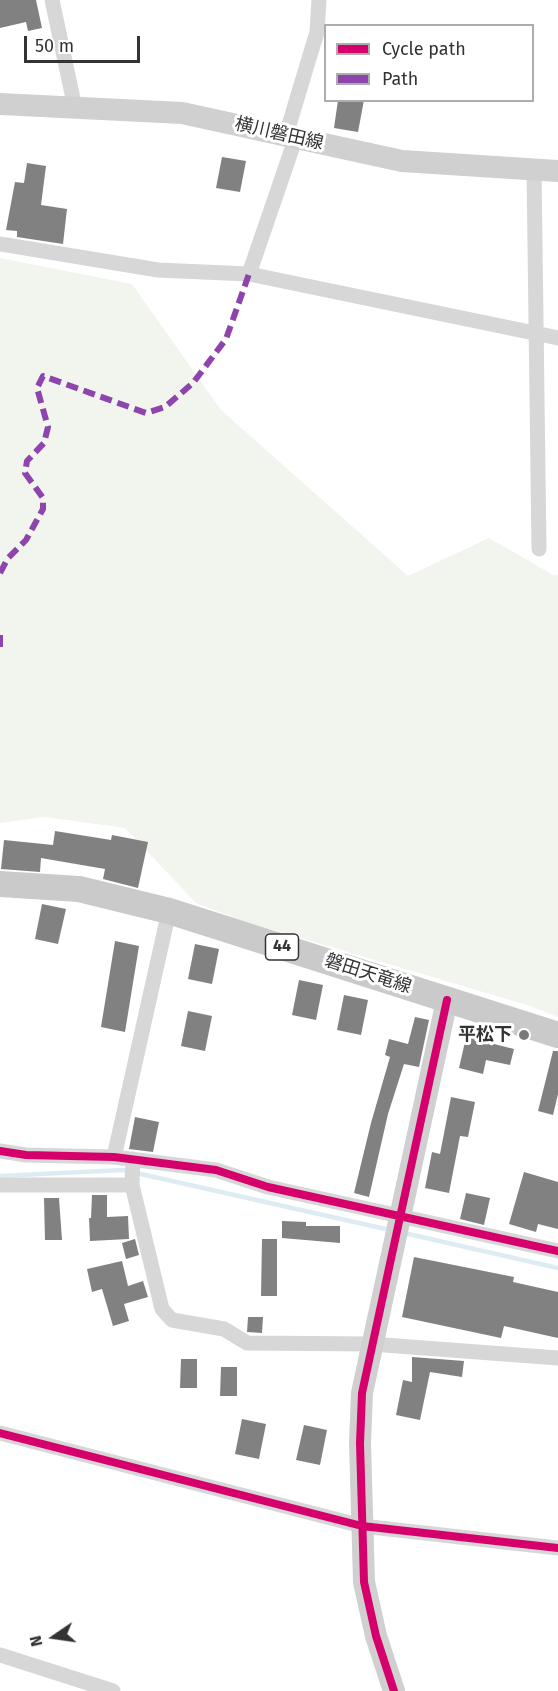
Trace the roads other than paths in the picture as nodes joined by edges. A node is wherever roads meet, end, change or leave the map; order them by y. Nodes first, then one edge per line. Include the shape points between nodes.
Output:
1 (52, 0) edge
2 (318, 0) edge
3 (0, 104) edge
4 (75, 108) junction
5 (291, 136) junction
6 (534, 170) junction
7 (558, 171) edge
8 (0, 244) edge
9 (249, 274) junction
10 (534, 333) junction
11 (558, 338) edge
12 (539, 549) dead end
13 (0, 884) edge
14 (169, 911) junction
15 (447, 1000) junction
16 (558, 1035) edge
17 (0, 1151) edge
18 (114, 1157) junction
19 (133, 1159) junction
20 (0, 1185) edge
21 (132, 1185) junction
22 (398, 1224) junction
23 (558, 1251) edge
24 (371, 1344) junction
25 (558, 1359) edge
26 (0, 1433) edge
27 (362, 1526) junction
28 (558, 1548) edge
29 (0, 1655) edge
30 (112, 1691) edge
31 (394, 1691) edge

1 - 4 street
2 - 5 street via 317,32
3 - 4 street, 横川磐田線
4 - 5 street, 横川磐田線 via 182,113
5 - 6 street, 横川磐田線 via 402,160
5 - 9 street
6 - 7 street, 横川磐田線
6 - 10 street
8 - 9 street via 158,270
9 - 10 street
10 - 11 street
10 - 12 street
13 - 14 main road, 磐田天竜線 / 44 via 79,889
14 - 15 main road, 磐田天竜線 / 44
14 - 18 street
15 - 16 main road, 磐田天竜線 / 44
15 - 22 street
17 - 18 street
18 - 19 street
19 - 21 street
19 - 22 street via 216,1170
20 - 21 street
21 - 24 street via 162,1309 172,1320 224,1329 248,1344
22 - 23 street
22 - 24 street
24 - 25 street
24 - 27 street via 362,1393
26 - 27 street
27 - 28 street
27 - 31 street via 364,1582
29 - 30 street

